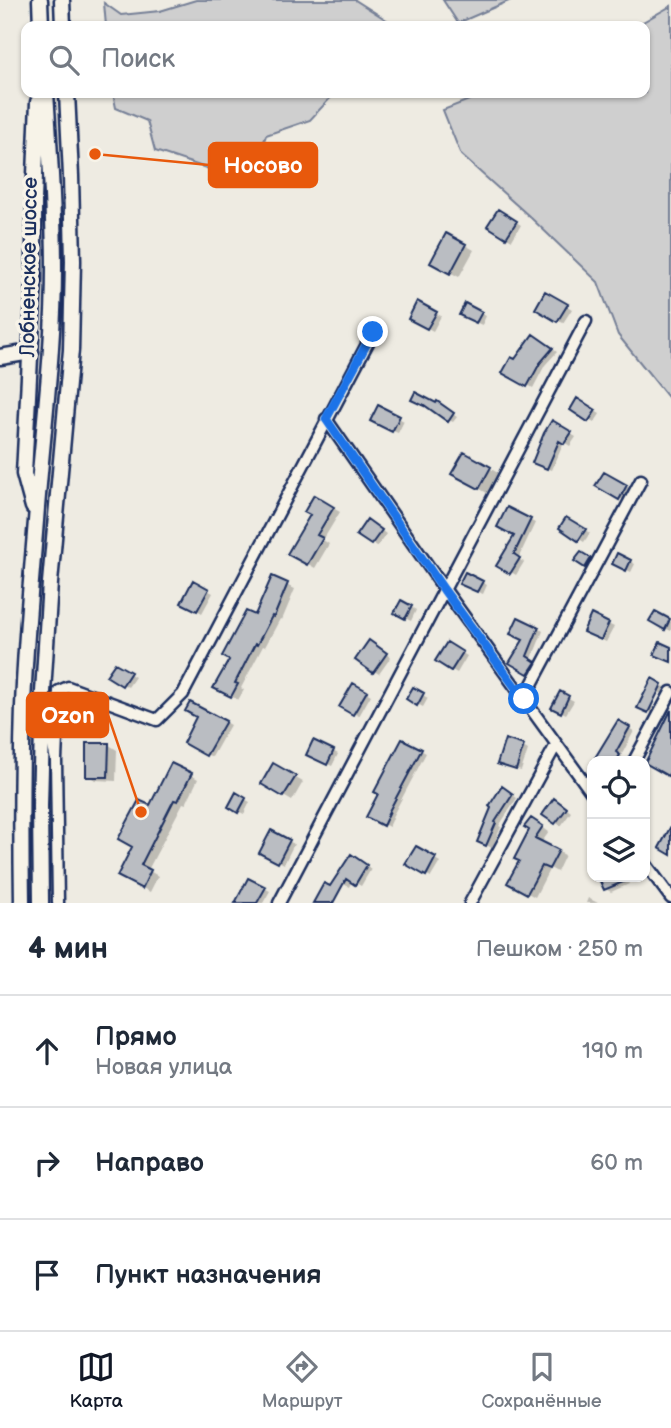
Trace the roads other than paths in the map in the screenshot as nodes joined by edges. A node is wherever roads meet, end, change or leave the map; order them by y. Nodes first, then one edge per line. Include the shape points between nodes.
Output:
1 (40, 0) edge
2 (62, 0) edge
3 (41, 21) edge
4 (63, 21) edge
5 (39, 98) edge
6 (46, 98) edge
7 (67, 98) edge
8 (586, 321) dead end
9 (373, 332) dead end
10 (31, 352) junction
11 (0, 357) edge
12 (326, 419) junction
13 (641, 480) dead end
14 (36, 519) junction
15 (444, 590) junction
16 (671, 692) edge
17 (524, 699) junction
18 (42, 720) junction
19 (556, 745) junction
20 (637, 756) edge
21 (56, 760) junction
22 (587, 786) edge
23 (650, 870) edge
24 (671, 898) edge
25 (22, 903) edge
26 (41, 903) edge
27 (58, 903) edge
28 (279, 903) edge
29 (470, 903) edge

1 - 3 main road
2 - 4 main road
5 - 10 main road
6 - 14 main road, Лобненское шоссе via 54,269
7 - 18 main road, Лобненское шоссе via 73,249 71,350
8 - 15 street
9 - 12 street
10 - 11 main road
10 - 14 main road via 24,474
12 - 15 street
12 - 21 street via 183,694 157,720 68,687 62,689
13 - 17 street
14 - 25 main road, Лобненское шоссе via 23,705
15 - 17 street
15 - 28 street
16 - 20 street
17 - 19 street
18 - 21 street
18 - 26 main road, Лобненское шоссе
19 - 22 street
19 - 29 street
21 - 27 street
23 - 24 street

